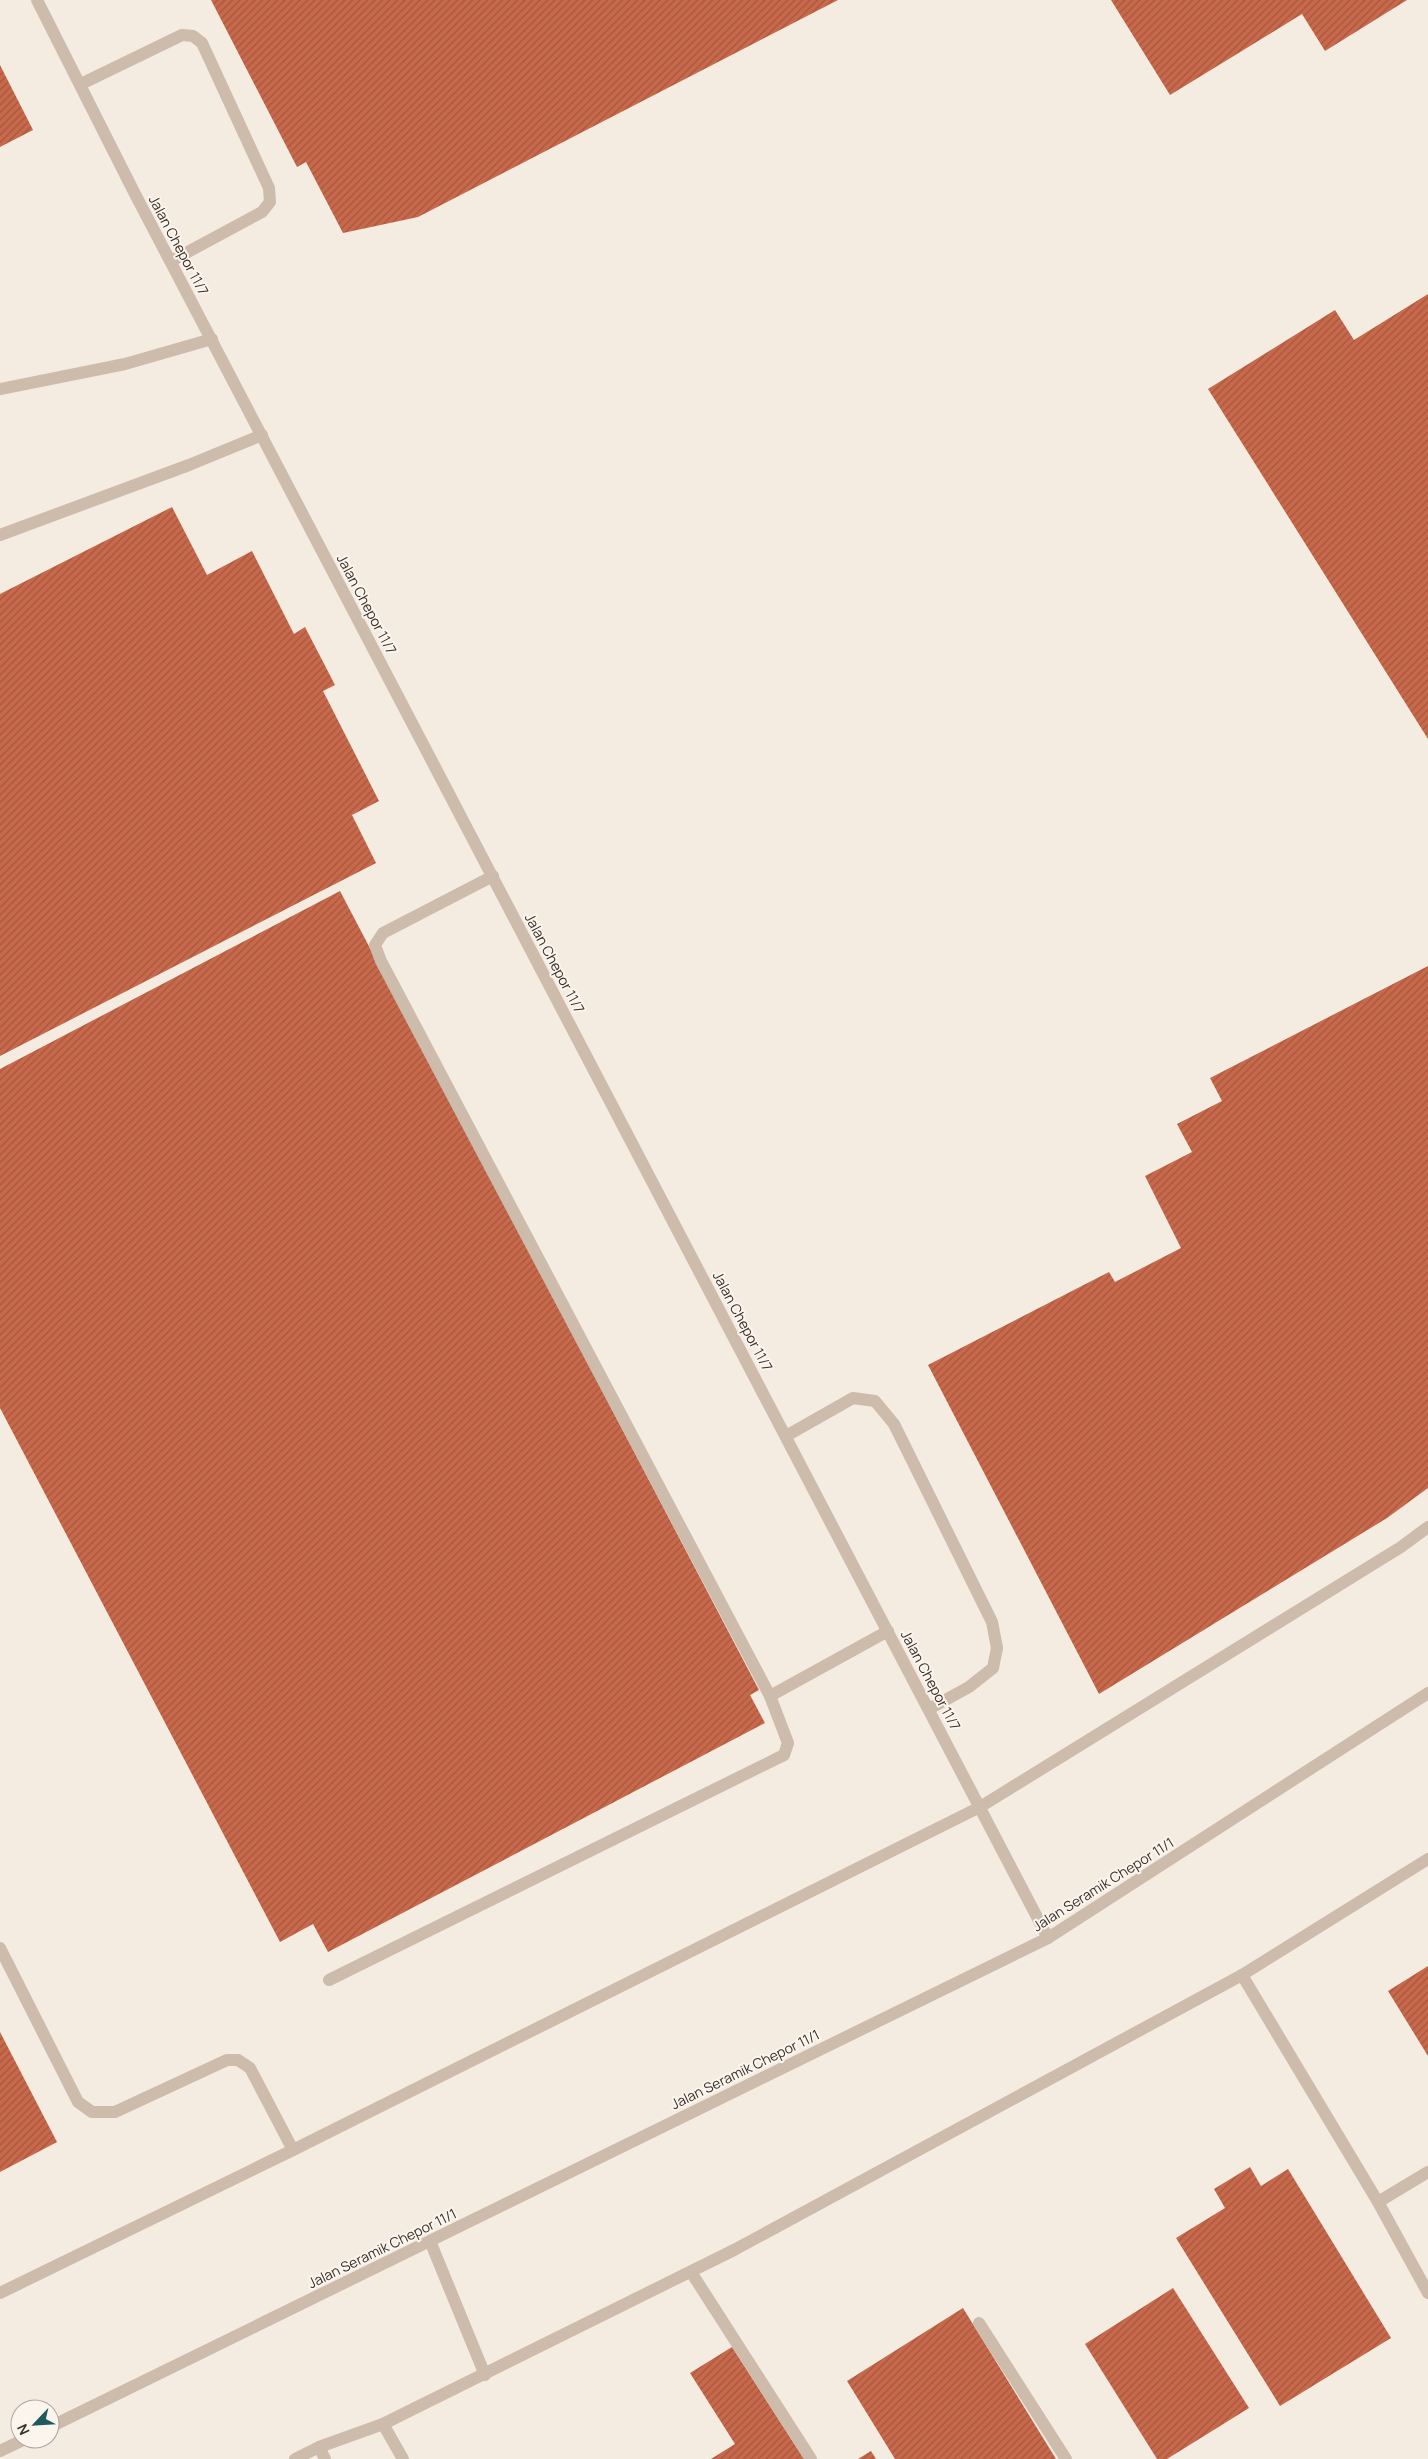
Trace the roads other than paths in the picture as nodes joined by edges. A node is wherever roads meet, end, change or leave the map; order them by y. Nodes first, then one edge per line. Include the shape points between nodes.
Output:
1 (37, 0) edge
2 (81, 84) junction
3 (171, 261) junction
4 (212, 339) junction
5 (0, 389) edge
6 (262, 435) junction
7 (0, 535) edge
8 (493, 876) junction
9 (786, 1436) junction
10 (1428, 1527) edge
11 (888, 1631) junction
12 (1428, 1694) edge
13 (770, 1696) junction
14 (929, 1710) junction
15 (980, 1807) junction
16 (1428, 1859) edge
17 (1048, 1938) junction
18 (0, 1948) edge
19 (1242, 1975) junction
20 (329, 1980) dead end
21 (293, 2150) junction
22 (1428, 2172) edge
23 (1378, 2202) junction
24 (430, 2241) junction
25 (691, 2272) junction
26 (0, 2292) edge
27 (1428, 2292) edge
28 (979, 2323) dead end
29 (485, 2375) junction
30 (60, 2422) edge
31 (383, 2424) junction
32 (322, 2453) edge
33 (295, 2459) edge
34 (403, 2459) edge
35 (811, 2459) edge
36 (1066, 2459) edge

1 - 2 street, Jalan Chepor 11/7
2 - 3 street, Jalan Chepor 11/7
2 - 3 street via 182,35 193,36 202,43 269,188 270,202 262,212
3 - 4 street, Jalan Chepor 11/7
4 - 5 street via 125,364
4 - 6 street, Jalan Chepor 11/7
6 - 7 street via 190,466
6 - 8 street, Jalan Chepor 11/7
8 - 9 street, Jalan Chepor 11/7
8 - 13 street via 383,934 375,945
9 - 11 street, Jalan Chepor 11/7
9 - 14 street via 853,1398 875,1401 894,1424 992,1622 997,1648 993,1668 969,1687
10 - 15 street via 1401,1547
11 - 13 street
11 - 14 street, Jalan Chepor 11/7
12 - 17 street, Jalan Seramik Chepor 11/1
13 - 20 street via 788,1743 784,1755
14 - 15 street, Jalan Chepor 11/7
15 - 17 street, Jalan Chepor 11/7
15 - 21 street
16 - 19 street
17 - 24 street, Jalan Seramik Chepor 11/1
18 - 21 street via 78,2102 92,2112 115,2112 227,2060 238,2060 250,2068
19 - 23 street
19 - 25 street
21 - 26 street
22 - 23 street
23 - 27 street
24 - 29 street
24 - 30 street, Jalan Seramik Chepor 11/1
25 - 29 street
25 - 35 street
28 - 36 street
29 - 31 street
31 - 32 street
31 - 34 street
32 - 33 street

